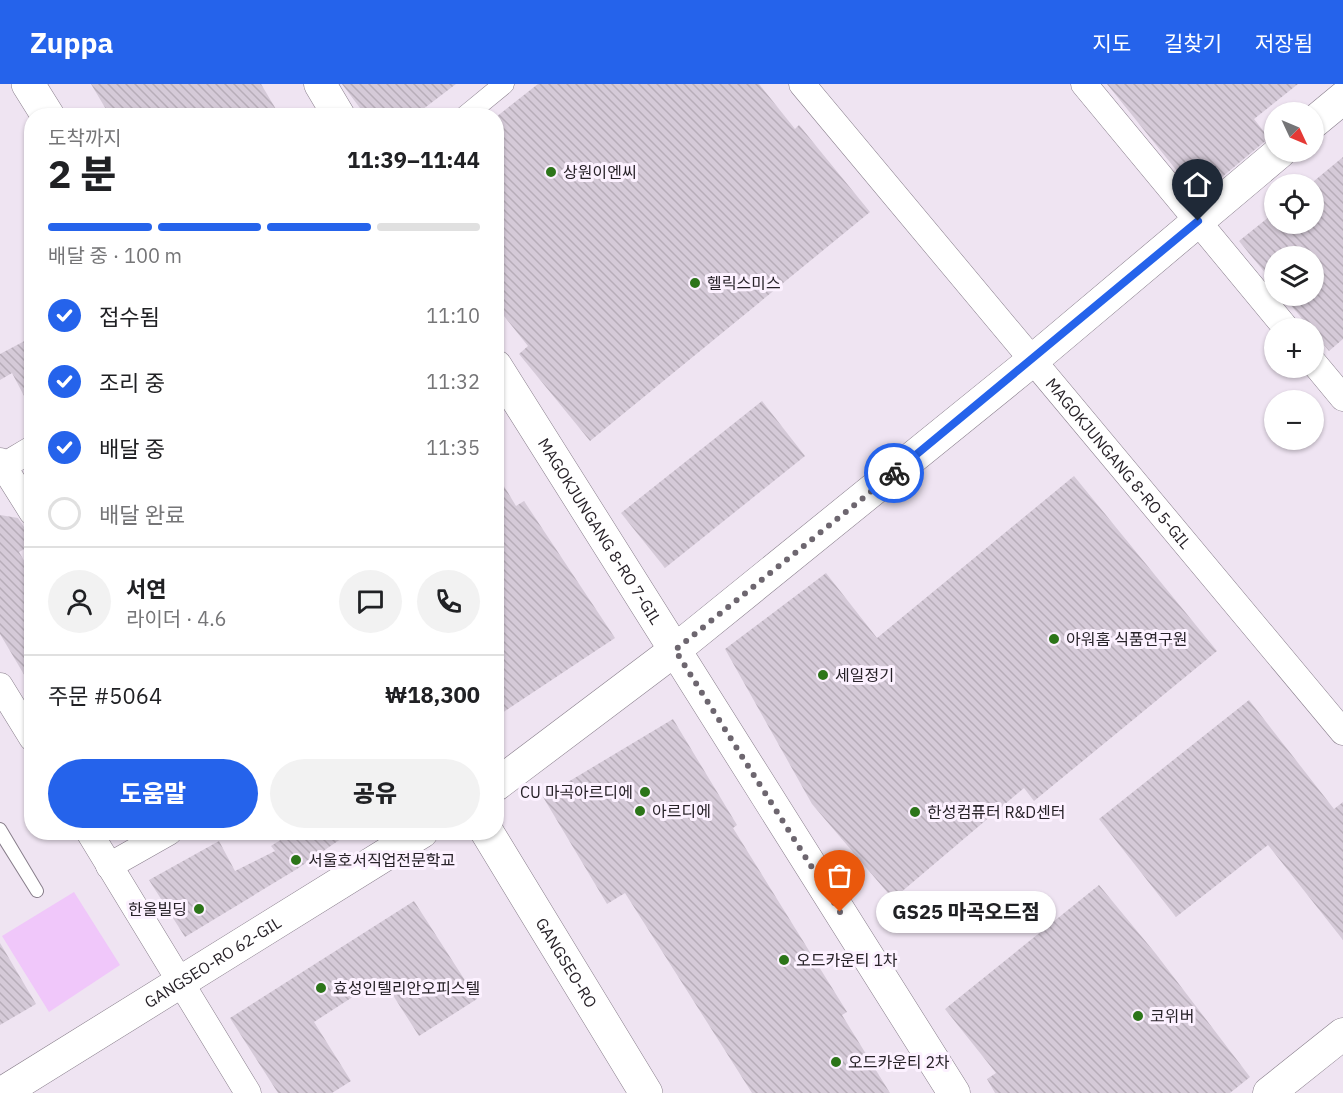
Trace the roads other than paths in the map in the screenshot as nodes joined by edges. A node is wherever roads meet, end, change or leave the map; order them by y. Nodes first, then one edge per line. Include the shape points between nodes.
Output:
1 (28, 84) edge
2 (320, 84) edge
3 (504, 84) edge
4 (802, 84) edge
5 (1084, 84) edge
6 (1343, 98) edge
7 (43, 108) edge
8 (334, 108) edge
9 (475, 108) edge
10 (1324, 114) edge
11 (1268, 162) edge
12 (1198, 221) junction
13 (1278, 318) edge
14 (1033, 360) junction
15 (1324, 375) edge
16 (504, 379) edge
17 (1343, 398) edge
18 (24, 453) edge
19 (1, 465) edge
20 (24, 500) edge
21 (675, 650) junction
22 (0, 686) edge
23 (24, 725) edge
24 (1343, 732) edge
25 (504, 779) edge
26 (93, 840) edge
27 (155, 840) edge
28 (409, 840) edge
29 (492, 840) edge
30 (109, 866) junction
31 (180, 982) junction
32 (1343, 1034) edge
33 (2, 1093) edge
34 (248, 1093) edge
35 (646, 1093) edge
36 (954, 1093) edge
37 (1269, 1093) edge

1 - 7 main road
2 - 8 street
3 - 9 street
4 - 14 street, MAGOKJUNGANG 8-RO 5-GIL
5 - 12 street
6 - 10 street
11 - 12 street
12 - 13 street
12 - 14 street
14 - 21 street
14 - 24 street, MAGOKJUNGANG 8-RO 5-GIL
15 - 17 street
16 - 21 street, MAGOKJUNGANG 8-RO 7-GIL
18 - 19 street
19 - 20 street
21 - 25 street
21 - 36 street, MAGOKJUNGANG 8-RO 7-GIL
22 - 23 street
26 - 30 street
27 - 30 street
28 - 31 street, GANGSEO-RO 62-GIL
29 - 35 main road, GANGSEO-RO
30 - 31 street
31 - 33 street, GANGSEO-RO 62-GIL
31 - 34 street
32 - 37 street

